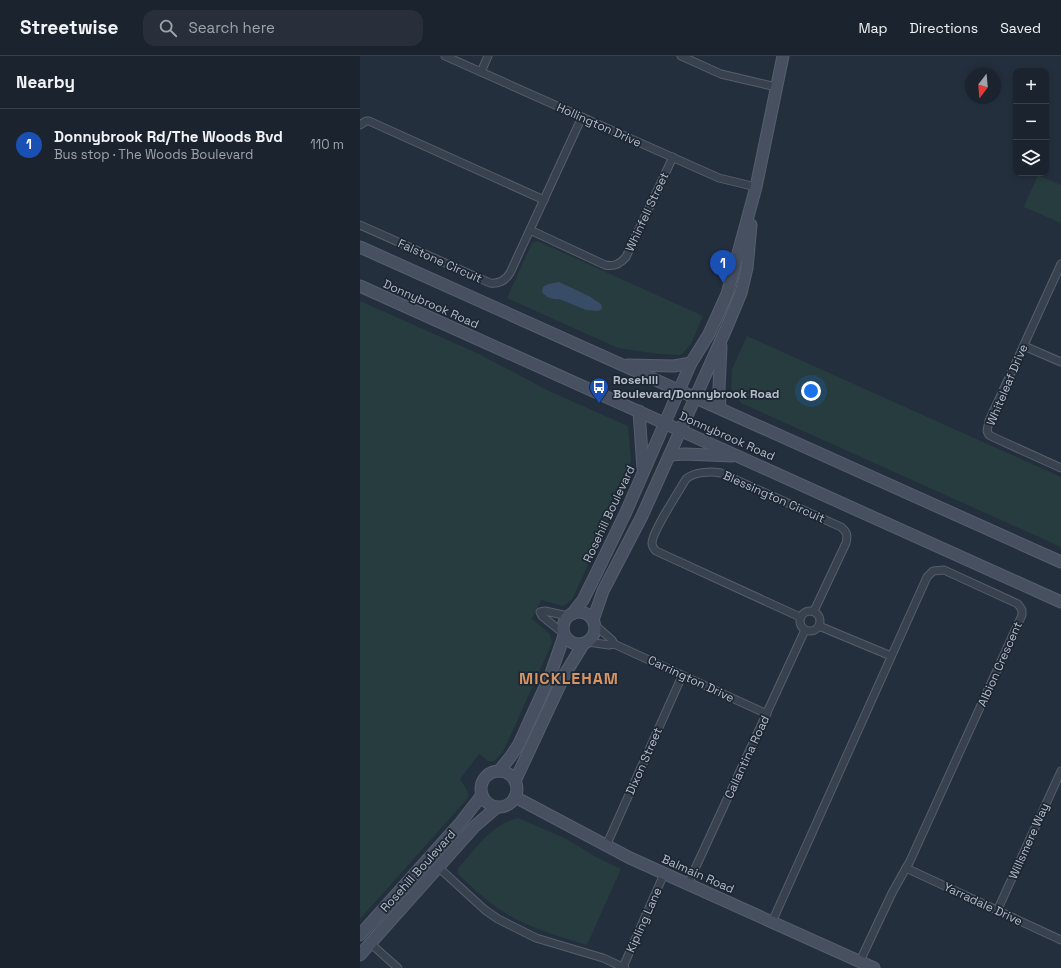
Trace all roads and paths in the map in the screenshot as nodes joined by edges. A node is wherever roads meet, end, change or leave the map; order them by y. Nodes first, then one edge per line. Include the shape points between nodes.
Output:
1 (446, 56) edge
2 (488, 56) edge
3 (681, 56) edge
4 (783, 56) edge
5 (481, 72) junction
6 (776, 87) junction
7 (582, 117) junction
8 (360, 125) edge
9 (673, 157) junction
10 (756, 187) junction
11 (544, 200) junction
12 (360, 225) edge
13 (530, 230) junction
14 (360, 247) edge
15 (1061, 264) edge
16 (360, 286) edge
17 (722, 339) junction
18 (1024, 346) junction
19 (1061, 362) edge
20 (691, 363) junction
21 (622, 364) junction
22 (679, 390) junction
23 (695, 397) junction
24 (720, 408) junction
25 (639, 411) junction
26 (665, 423) junction
27 (680, 430) junction
28 (670, 455) junction
29 (739, 456) junction
30 (1061, 468) edge
31 (643, 471) junction
32 (1061, 562) edge
33 (1061, 602) edge
34 (814, 611) junction
35 (570, 615) junction
36 (800, 617) junction
37 (594, 623) junction
38 (819, 626) junction
39 (805, 630) junction
40 (564, 635) junction
41 (586, 642) junction
42 (614, 644) junction
43 (891, 656) junction
44 (682, 676) junction
45 (767, 714) junction
46 (499, 771) junction
47 (1061, 771) edge
48 (515, 781) junction
49 (482, 795) junction
50 (515, 797) junction
51 (497, 807) junction
52 (606, 846) junction
53 (438, 867) junction
54 (906, 868) junction
55 (664, 874) junction
56 (688, 884) junction
57 (998, 911) junction
58 (772, 922) junction
59 (360, 935) edge
60 (1061, 940) edge
61 (370, 943) junction
62 (360, 955) edge
63 (860, 962) junction
64 (398, 968) edge
65 (624, 968) edge
66 (874, 968) edge

1 - 5 street, Hollington Drive
2 - 5 street
3 - 6 street via 724,75
4 - 6 street
5 - 7 street, Hollington Drive
6 - 10 street
7 - 9 street, Hollington Drive
7 - 11 street, Falstone Circuit
8 - 11 street via 369,121
9 - 10 street, Hollington Drive via 719,178
9 - 13 street, Whinfell Street via 626,257 618,264 605,265
10 - 17 street via 747,268 741,293
10 - 20 street, Rosehill Boulevard via 727,294 710,334
11 - 13 street, Falstone Circuit
12 - 13 street, Falstone Circuit via 493,283 500,283 508,277
14 - 21 street, Donnybrook Road
15 - 18 street, Whiteleaf Drive
16 - 25 street, Donnybrook Road
17 - 23 street
17 - 24 street
18 - 19 street
18 - 30 street, Whiteleaf Drive via 987,430 994,438
20 - 21 street via 674,366
20 - 22 street, Rosehill Boulevard
21 - 22 street, Donnybrook Road
22 - 23 street, Donnybrook Road
22 - 26 street, Rosehill Boulevard
23 - 24 street, Donnybrook Road
23 - 27 street
24 - 32 street, Donnybrook Road
25 - 26 street, Donnybrook Road
25 - 31 street
26 - 27 street, Donnybrook Road
26 - 31 street, Rosehill Boulevard
27 - 28 street
27 - 29 street, Donnybrook Road
28 - 29 street
28 - 37 street via 642,516 608,580
29 - 33 street, Donnybrook Road
31 - 35 street, Rosehill Boulevard via 583,600
34 - 36 street via 804,612
34 - 36 street, Blessington Circuit via 846,543 846,530 721,473 693,474 686,479 655,532 652,543 656,551
34 - 38 street via 819,616
35 - 37 street via 583,613
35 - 40 street via 564,625
35 - 40 street via 540,612
36 - 39 street via 800,624
37 - 41 street via 592,635
37 - 42 street, Carrington Drive
38 - 39 street via 813,631
38 - 43 street
39 - 45 street, Callantina Road
40 - 41 street via 572,642
40 - 46 street via 550,676 519,744
41 - 42 street, Carrington Drive
41 - 48 street via 565,674
42 - 44 street, Carrington Drive
43 - 54 street, Albion Crescent via 928,577 936,570 944,570 1015,602 1022,610 1016,629
43 - 58 street, Albion Crescent
44 - 45 street, Carrington Drive
44 - 52 street, Dixon Street
45 - 56 street, Callantina Road
46 - 48 street via 511,776
46 - 49 street via 488,773 484,778 480,789
47 - 57 street, Willsmere Way
48 - 50 street
49 - 51 street via 490,804
49 - 59 street, Rosehill Boulevard
50 - 51 street via 509,803
50 - 52 street, Balmain Road
51 - 53 street, Rosehill Boulevard via 475,826
52 - 55 street, Balmain Road
53 - 61 street, Rosehill Boulevard
53 - 65 street via 498,919 536,938 603,958
54 - 57 street, Yarradale Drive
54 - 63 street, Albion Crescent
55 - 56 street, Balmain Road
55 - 65 street, Kipling Lane
56 - 58 street, Balmain Road
57 - 60 street, Yarradale Drive
58 - 63 street, Balmain Road
61 - 62 street, Rosehill Boulevard
61 - 64 street
63 - 66 street, Balmain Road

